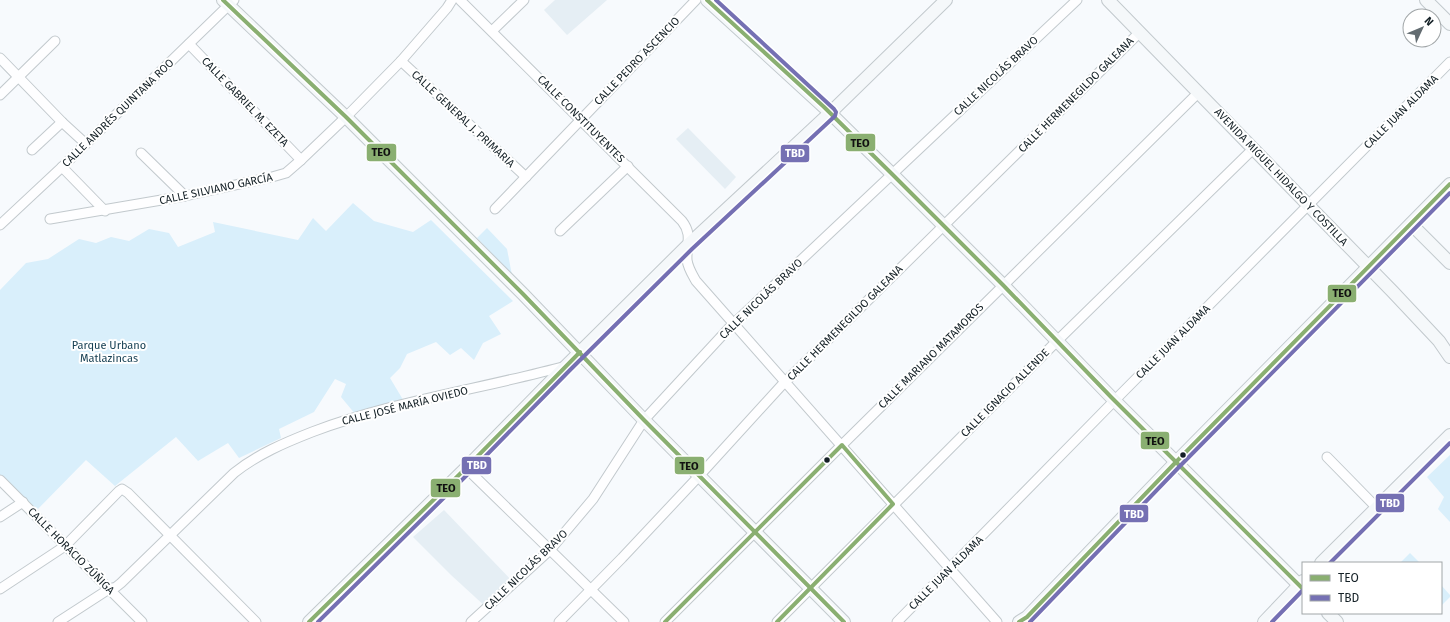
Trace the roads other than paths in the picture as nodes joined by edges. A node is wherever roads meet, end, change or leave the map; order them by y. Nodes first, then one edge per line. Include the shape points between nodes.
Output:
1 (452, 0) edge
2 (460, 0) edge
3 (524, 0) edge
4 (696, 0) edge
5 (707, 0) edge
6 (1078, 0) edge
7 (1108, 0) edge
8 (1426, 0) edge
9 (942, 1) edge
10 (229, 2) edge
11 (1450, 24) edge
12 (492, 31) junction
13 (1140, 32) junction
14 (55, 41) dead end
15 (189, 44) junction
16 (0, 58) edge
17 (401, 61) junction
18 (1450, 62) edge
19 (19, 77) junction
20 (1198, 93) junction
21 (0, 95) edge
22 (830, 113) junction
23 (346, 118) junction
24 (582, 119) junction
25 (62, 122) junction
26 (86, 144) junction
27 (1253, 149) junction
28 (32, 150) dead end
29 (141, 153) dead end
30 (301, 160) junction
31 (628, 166) junction
32 (62, 167) junction
33 (892, 174) junction
34 (526, 177) junction
35 (1450, 184) edge
36 (185, 196) junction
37 (1308, 205) junction
38 (495, 209) dead end
39 (105, 211) junction
40 (50, 219) dead end
41 (1411, 224) junction
42 (0, 225) edge
43 (944, 225) junction
44 (560, 231) dead end
45 (688, 245) junction
46 (1450, 263) edge
47 (1369, 268) junction
48 (1003, 285) junction
49 (734, 324) junction
50 (1057, 341) junction
51 (580, 352) junction
52 (1450, 357) edge
53 (566, 366) junction
54 (786, 381) junction
55 (1115, 400) junction
56 (644, 420) junction
57 (1450, 435) edge
58 (842, 445) junction
59 (1327, 456) dead end
60 (1176, 462) junction
61 (466, 468) junction
62 (699, 476) junction
63 (0, 480) edge
64 (23, 502) junction
65 (893, 504) junction
66 (1377, 508) junction
67 (0, 517) edge
68 (755, 533) junction
69 (172, 535) junction
70 (65, 546) junction
71 (550, 550) junction
72 (1322, 562) edge
73 (951, 569) junction
74 (1302, 585) edge
75 (0, 589) edge
76 (109, 589) junction
77 (591, 589) junction
78 (810, 589) junction
79 (1329, 614) edge
80 (58, 622) edge
81 (142, 622) edge
82 (256, 622) edge
83 (309, 622) edge
84 (471, 622) edge
85 (559, 622) edge
86 (624, 622) edge
87 (666, 622) edge
88 (777, 622) edge
89 (844, 622) edge
90 (898, 622) edge
91 (997, 622) edge
92 (1019, 622) edge
93 (1264, 622) edge
94 (1337, 622) edge

1 - 17 street, CALLE SILVIANO GARCÍA
2 - 12 street, CALLE CONSTITUYENTES
3 - 12 street
4 - 24 street, CALLE PEDRO ASCENCIO
5 - 22 main road
6 - 33 street, CALLE NICOLÁS BRAVO
7 - 13 main road, AVENIDA MIGUEL HIDALGO Y COSTILLA
8 - 11 main road
9 - 22 main road
10 - 15 street, CALLE ANDRÉS QUINTANA ROO
10 - 23 main road
12 - 24 street, CALLE CONSTITUYENTES
13 - 20 main road, AVENIDA MIGUEL HIDALGO Y COSTILLA
13 - 43 street, CALLE HERMENEGILDO GALEANA
14 - 19 street
15 - 26 street, CALLE ANDRÉS QUINTANA ROO
15 - 30 street, CALLE GABRIEL M. EZETA
16 - 19 street
17 - 23 street, CALLE SILVIANO GARCÍA
17 - 34 street, CALLE GENERAL J. PRIMARIA
18 - 37 street, CALLE JUAN ALDAMA
19 - 21 street
19 - 25 street
20 - 27 main road, AVENIDA MIGUEL HIDALGO Y COSTILLA
20 - 48 street, CALLE MARIANO MATAMOROS
22 - 33 main road
22 - 45 main road
23 - 30 street, CALLE SILVIANO GARCÍA
23 - 51 main road
24 - 31 street, CALLE CONSTITUYENTES
24 - 34 street, CALLE PEDRO ASCENCIO
25 - 26 street
25 - 28 street
26 - 32 street, CALLE ANDRÉS QUINTANA ROO
27 - 37 main road, AVENIDA MIGUEL HIDALGO Y COSTILLA
27 - 50 street, CALLE IGNACIO ALLENDE
29 - 36 street
30 - 36 street, CALLE SILVIANO GARCÍA via 280,175
31 - 44 street
31 - 45 street, CALLE CONSTITUYENTES via 686,226
32 - 39 street
32 - 42 street, CALLE ANDRÉS QUINTANA ROO
33 - 43 main road
33 - 49 street, CALLE NICOLÁS BRAVO
34 - 38 street, CALLE PEDRO ASCENCIO
35 - 41 main road
36 - 39 street, CALLE SILVIANO GARCÍA
37 - 47 main road, AVENIDA MIGUEL HIDALGO Y COSTILLA
37 - 55 street, CALLE JUAN ALDAMA
39 - 40 street, CALLE SILVIANO GARCÍA
41 - 46 main road
41 - 47 main road
43 - 48 main road
43 - 54 street, CALLE HERMENEGILDO GALEANA
45 - 49 street, CALLE CONSTITUYENTES via 691,273
45 - 51 main road
47 - 52 main road, AVENIDA MIGUEL HIDALGO Y COSTILLA via 1432,334
47 - 60 main road
48 - 50 main road
48 - 58 street, CALLE MARIANO MATAMOROS
49 - 54 street, CALLE CONSTITUYENTES
49 - 56 street, CALLE NICOLÁS BRAVO
50 - 55 main road
50 - 65 street, CALLE IGNACIO ALLENDE
51 - 53 main road
51 - 56 main road
53 - 61 main road
53 - 69 street, CALLE JOSÉ MARÍA OVIEDO via 375,411 282,444 258,456 234,473
54 - 58 street, CALLE CONSTITUYENTES
54 - 62 street, CALLE HERMENEGILDO GALEANA
55 - 60 main road
55 - 73 street, CALLE JUAN ALDAMA
56 - 62 main road
56 - 71 street, CALLE NICOLÁS BRAVO via 592,499
57 - 66 main road
58 - 65 street, CALLE CONSTITUYENTES
58 - 68 street, CALLE MARIANO MATAMOROS
59 - 66 street
60 - 74 main road
60 - 92 main road via 1027,617
61 - 71 street
61 - 83 main road
62 - 68 main road
62 - 77 street, CALLE HERMENEGILDO GALEANA
63 - 64 street, CALLE HORACIO ZÚÑIGA
64 - 67 street
64 - 70 street, CALLE HORACIO ZÚÑIGA
65 - 73 street, CALLE CONSTITUYENTES
65 - 78 street, CALLE IGNACIO ALLENDE
66 - 72 main road
68 - 78 main road
68 - 87 street, CALLE MARIANO MATAMOROS
69 - 70 street via 122,489
69 - 76 street, CALLE JOSÉ MARÍA OVIEDO via 121,583
69 - 82 street
70 - 75 street
70 - 76 street, CALLE HORACIO ZÚÑIGA
71 - 77 street
71 - 84 street, CALLE NICOLÁS BRAVO
73 - 90 street, CALLE JUAN ALDAMA
73 - 91 street, CALLE CONSTITUYENTES
74 - 93 main road
76 - 80 street, CALLE JOSÉ MARÍA OVIEDO
76 - 81 street, CALLE HORACIO ZÚÑIGA
77 - 85 street, CALLE HERMENEGILDO GALEANA
77 - 86 street
78 - 88 street, CALLE IGNACIO ALLENDE
78 - 89 main road
79 - 94 main road

